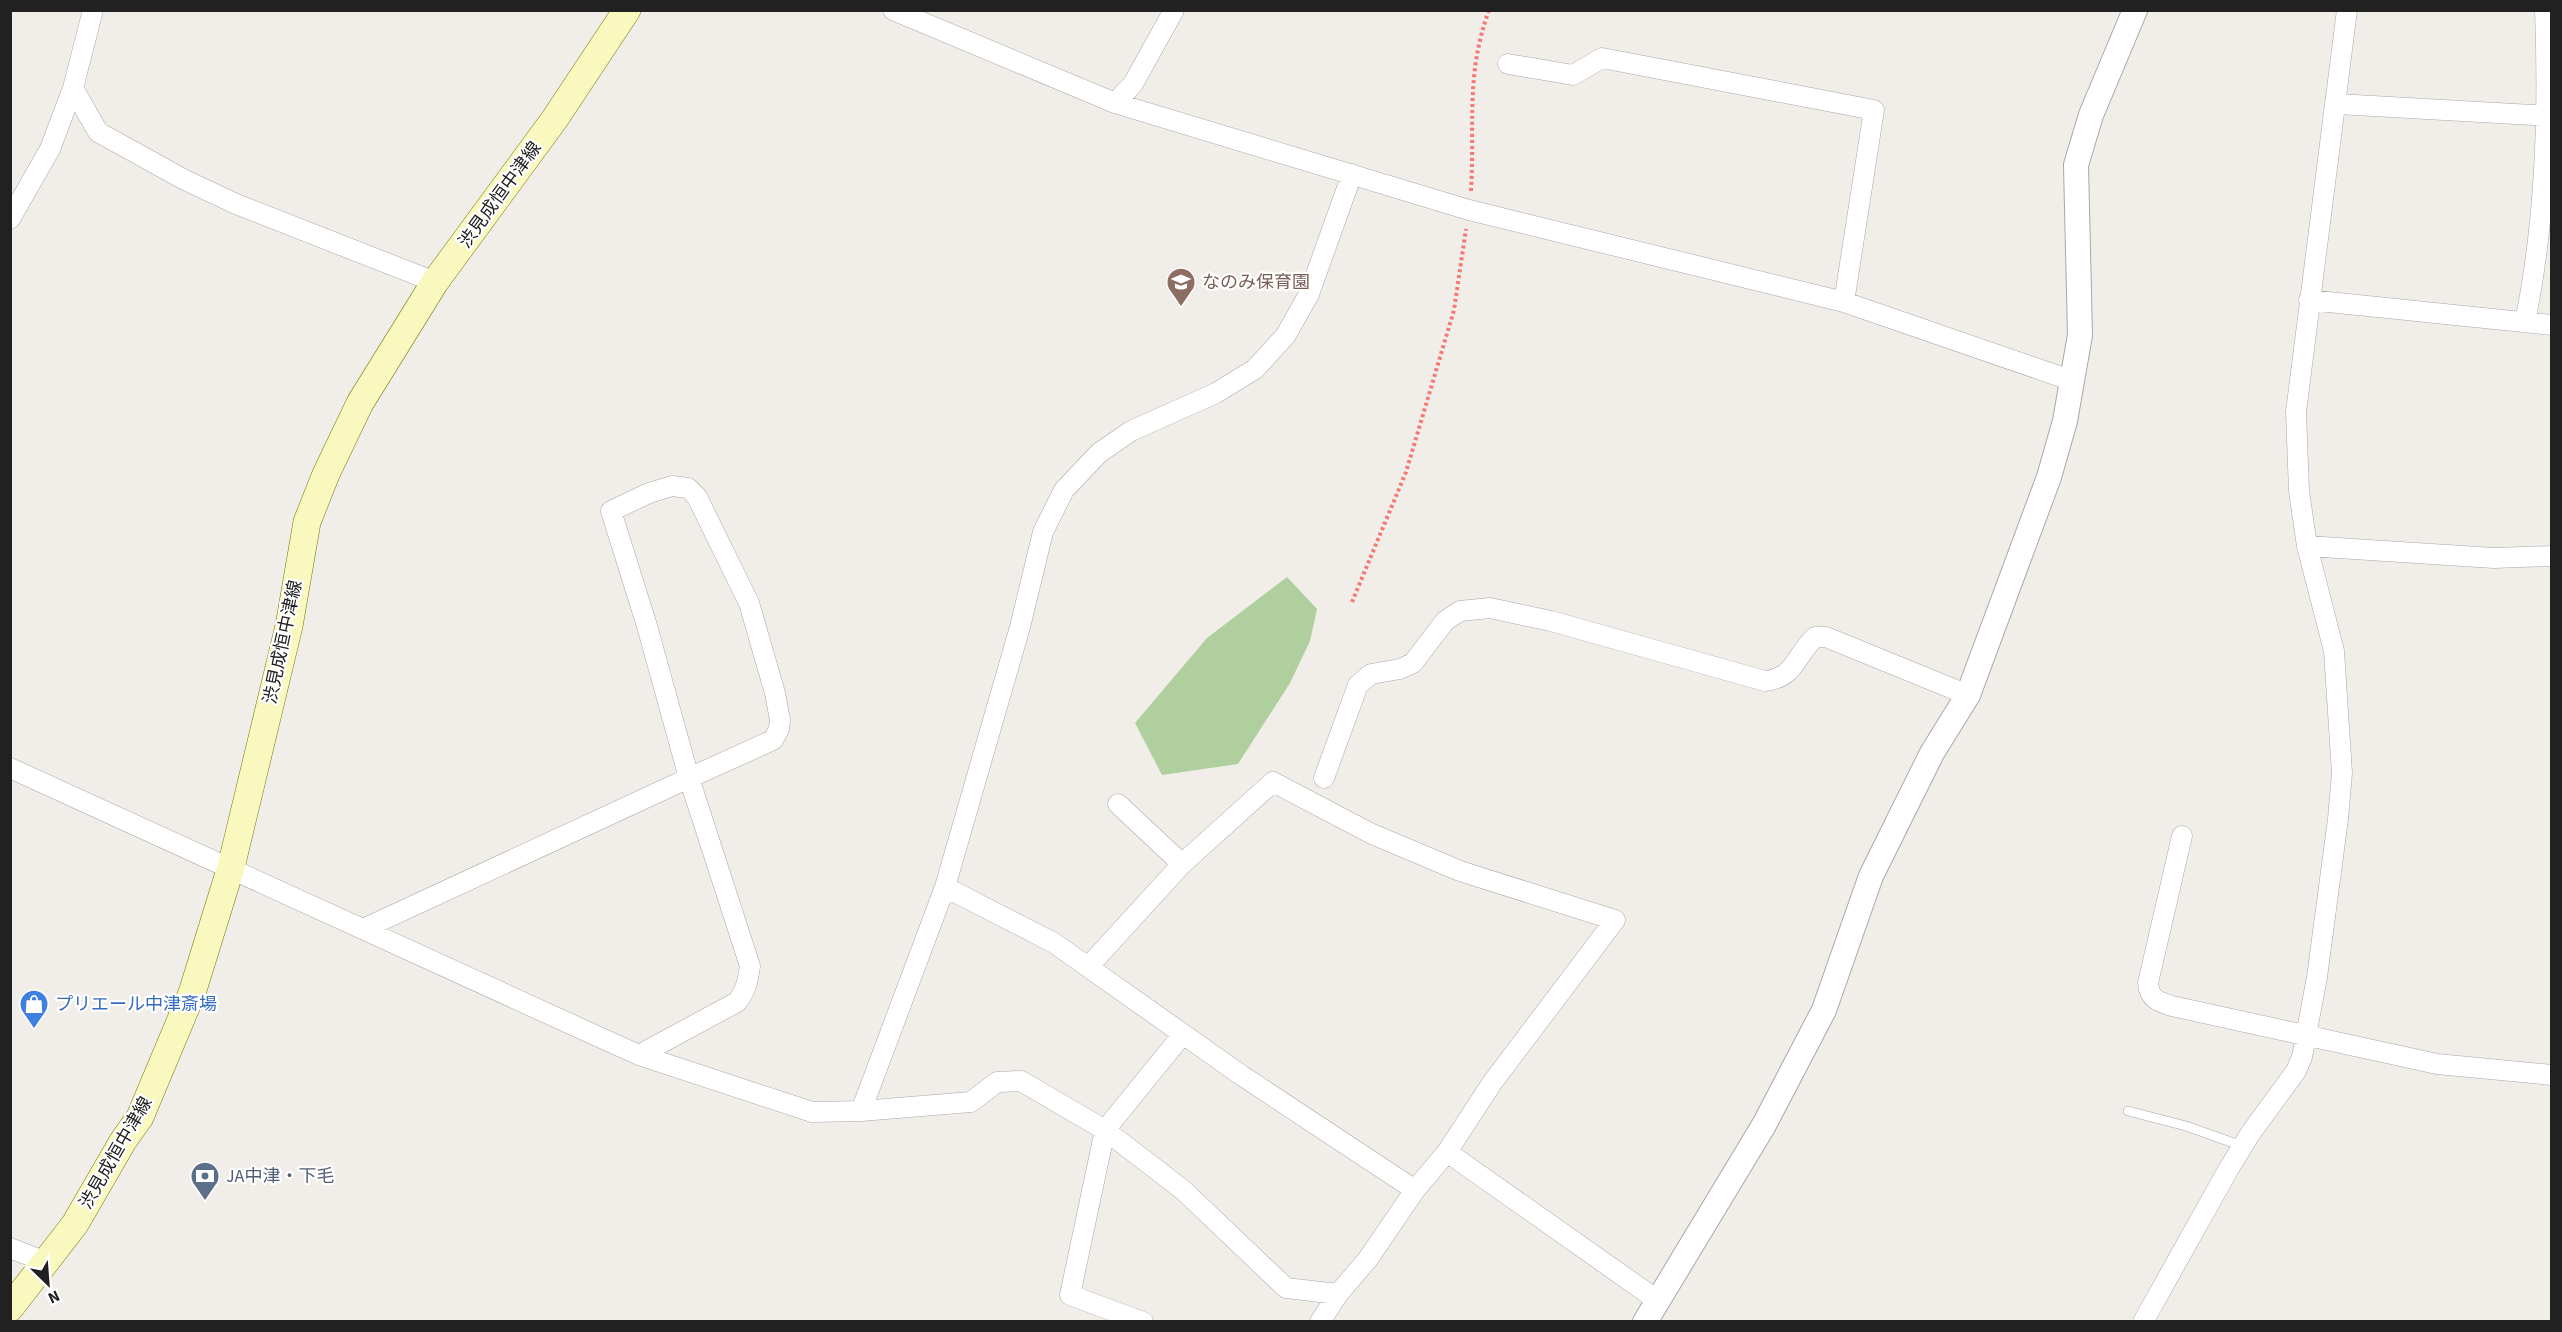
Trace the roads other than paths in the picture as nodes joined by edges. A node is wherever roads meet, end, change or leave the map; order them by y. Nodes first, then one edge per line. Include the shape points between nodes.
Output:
1 (93, 10) edge
2 (627, 10) edge
3 (893, 10) edge
4 (1174, 10) edge
5 (2135, 10) edge
6 (2347, 10) edge
7 (2545, 10) edge
8 (1508, 64) dead end
9 (73, 88) junction
10 (1115, 104) junction
11 (2337, 104) junction
12 (2549, 116) edge
13 (1352, 174) junction
14 (10, 219) edge
15 (435, 282) junction
16 (2309, 300) junction
17 (1844, 302) junction
18 (2526, 322) junction
19 (2552, 325) edge
20 (2073, 381) junction
21 (2307, 546) junction
22 (2552, 556) edge
23 (1968, 695) junction
24 (10, 768) edge
25 (689, 778) junction
26 (1324, 778) dead end
27 (1118, 804) dead end
28 (2182, 836) dead end
29 (1182, 864) junction
30 (231, 867) junction
31 (945, 887) junction
32 (363, 929) junction
33 (1088, 967) junction
34 (1183, 1034) junction
35 (2306, 1036) junction
36 (639, 1055) junction
37 (2552, 1075) edge
38 (861, 1111) junction
39 (2128, 1111) dead end
40 (1105, 1130) junction
41 (2242, 1146) junction
42 (1447, 1152) junction
43 (1415, 1190) junction
44 (10, 1248) edge
45 (45, 1262) junction
46 (1338, 1294) junction
47 (1657, 1300) junction
48 (10, 1308) edge
49 (10, 1316) edge
50 (2150, 1319) edge
51 (18, 1322) edge
52 (1143, 1322) edge
53 (1320, 1322) edge
54 (1645, 1322) edge

1 - 9 street
2 - 15 main road, 渋見成恒中津線 via 548,129
3 - 10 street
4 - 10 street via 1133,84
5 - 20 street via 2091,115 2076,165 2080,335
6 - 11 street
7 - 12 street
8 - 17 street via 1574,75 1602,58 1874,110
9 - 14 street via 50,149
9 - 15 street via 98,132 183,179 236,204
10 - 13 street
11 - 12 street
11 - 16 street
12 - 18 street via 2536,271
13 - 17 street via 1469,210
13 - 31 street via 1309,294 1286,335 1255,369 1216,393 1131,431 1099,453 1064,490 1043,532 1020,627
15 - 30 main road, 渋見成恒中津線 via 360,403 307,522 289,626
16 - 18 street
16 - 21 street via 2296,412 2299,491
17 - 20 street
18 - 19 street
20 - 23 street via 2049,477
21 - 22 street via 2494,558
21 - 35 street via 2334,651 2342,773
23 - 26 street via 1826,637 1815,637 1786,675 1765,681 1551,621 1490,608 1460,611 1445,621 1413,663 1371,674 1358,685
23 - 47 street via 1897,819 1871,876 1824,1010 1764,1125
24 - 30 street
25 - 25 street via 611,511 672,486 688,488 697,497 744,592 780,720 773,740
25 - 32 street
25 - 36 street via 750,966 748,982 737,1002
27 - 29 street
28 - 35 street via 2148,983 2151,995 2172,1006
29 - 33 street
29 - 42 street via 1273,782 1372,834 1460,871 1615,920 1492,1083
30 - 32 street
30 - 45 main road, 渋見成恒中津線 via 192,993 140,1117 75,1224
31 - 33 street via 1054,942
31 - 38 street
32 - 36 street
33 - 34 street
34 - 40 street
34 - 43 street
35 - 37 street via 2437,1064
35 - 41 street via 2296,1071
36 - 38 street via 812,1112
38 - 40 street via 971,1102 997,1082 1022,1081
39 - 41 lane
40 - 46 street via 1183,1190 1286,1288
40 - 52 street via 1070,1295
41 - 50 street
42 - 43 street
42 - 47 street
43 - 46 street via 1368,1259
44 - 45 street
45 - 48 main road, 渋見成恒中津線
46 - 53 street
47 - 54 street
49 - 51 street

